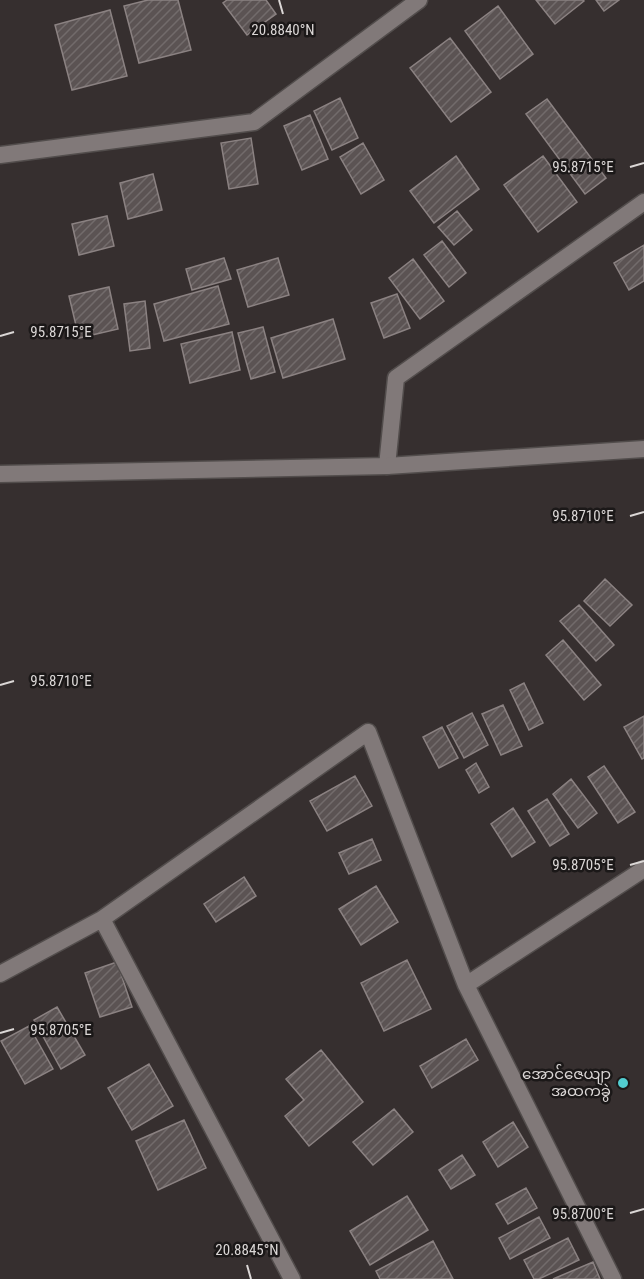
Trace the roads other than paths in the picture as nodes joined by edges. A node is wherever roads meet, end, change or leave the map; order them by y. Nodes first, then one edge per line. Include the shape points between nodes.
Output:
1 (419, 0) edge
2 (0, 154) edge
3 (644, 202) edge
4 (644, 449) edge
5 (387, 466) junction
6 (0, 474) edge
7 (644, 869) edge
8 (102, 919) junction
9 (0, 974) edge
10 (466, 984) junction
11 (292, 1279) edge
12 (613, 1279) edge

1 - 2 street via 254,122
3 - 5 street via 396,378
4 - 5 street
5 - 6 street
7 - 10 street
8 - 9 street
8 - 10 street via 368,732
8 - 11 street
10 - 12 street

